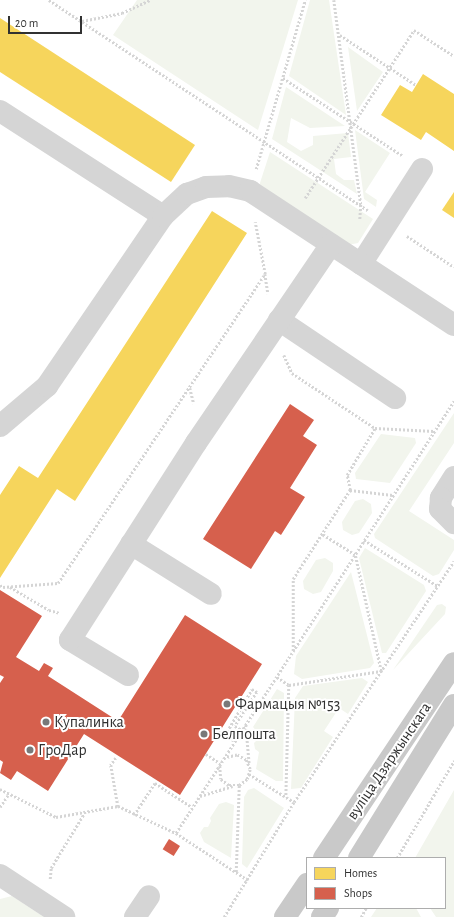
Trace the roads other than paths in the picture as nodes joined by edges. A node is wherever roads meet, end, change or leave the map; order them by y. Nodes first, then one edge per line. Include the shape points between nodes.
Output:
1 (0, 111) edge
2 (422, 169) road end
3 (163, 216) junction
4 (331, 244) junction
5 (361, 264) junction
6 (276, 324) junction
7 (454, 324) edge
8 (395, 398) dead end
9 (0, 426) edge
10 (454, 478) edge
11 (454, 523) edge
12 (131, 544) junction
13 (211, 594) dead end
14 (454, 663) edge
15 (128, 675) dead end
16 (454, 705) edge
17 (325, 857) edge
18 (360, 857) edge
19 (0, 875) edge
20 (306, 886) edge
21 (149, 896) dead end
22 (64, 917) edge
23 (135, 917) edge
24 (285, 917) edge

1 - 3 lane
2 - 5 lane
3 - 4 lane via 187,194 206,187 229,186 250,191
3 - 9 lane via 47,386
4 - 5 lane
4 - 6 lane
5 - 7 lane
6 - 8 lane
6 - 12 lane
10 - 11 lane via 441,498 440,509
12 - 13 lane
12 - 15 lane via 70,640
14 - 17 main road, вуліца Дзяржынскага
16 - 18 main road, вуліца Дзяржынскага
19 - 22 lane
20 - 24 main road
21 - 23 lane

